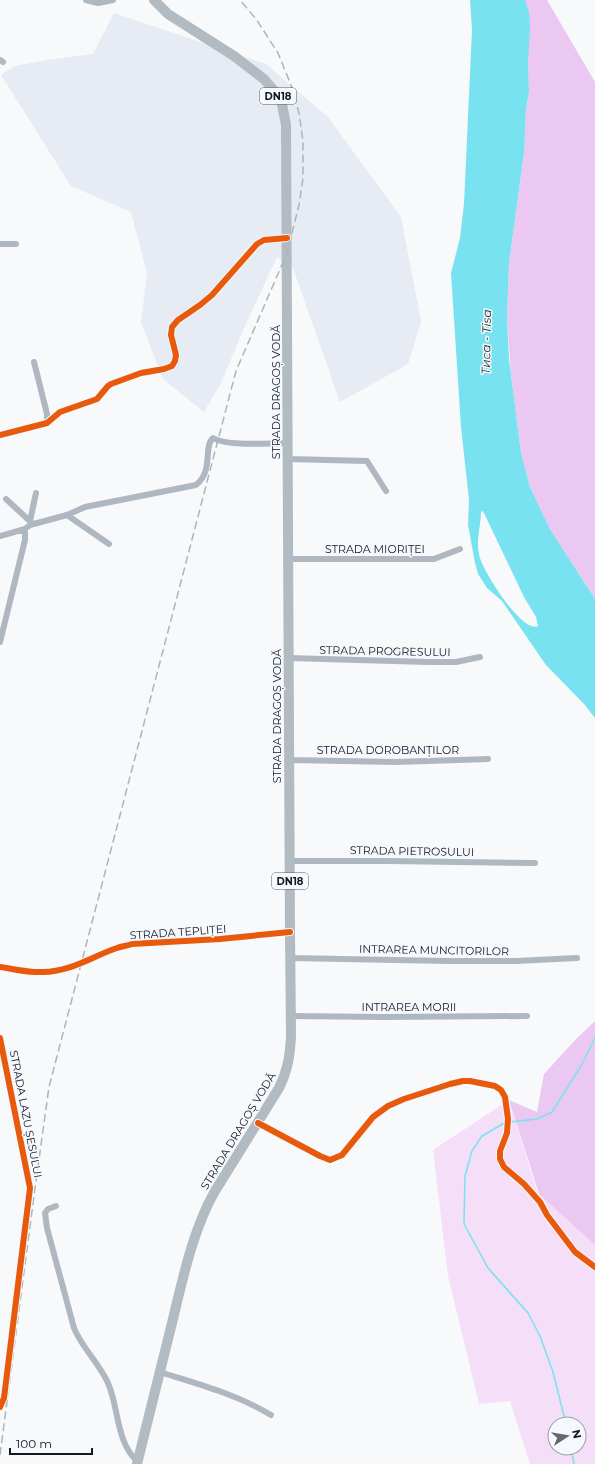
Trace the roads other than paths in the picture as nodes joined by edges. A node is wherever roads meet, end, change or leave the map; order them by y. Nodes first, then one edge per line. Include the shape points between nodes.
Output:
1 (86, 0) edge
2 (113, 0) edge
3 (154, 0) edge
4 (287, 238) junction
5 (0, 244) edge
6 (16, 244) dead end
7 (34, 362) dead end
8 (47, 423) junction
9 (0, 435) edge
10 (288, 443) junction
11 (288, 458) junction
12 (386, 491) dead end
13 (36, 493) dead end
14 (6, 499) dead end
15 (67, 515) junction
16 (31, 522) junction
17 (25, 529) junction
18 (0, 536) edge
19 (109, 544) dead end
20 (460, 549) dead end
21 (288, 559) junction
22 (0, 642) edge
23 (480, 657) dead end
24 (288, 658) junction
25 (488, 759) dead end
26 (289, 760) junction
27 (290, 861) junction
28 (535, 863) dead end
29 (290, 932) junction
30 (290, 958) junction
31 (577, 958) dead end
32 (0, 967) edge
33 (290, 1016) junction
34 (527, 1016) dead end
35 (0, 1038) edge
36 (258, 1122) junction
37 (56, 1206) dead end
38 (595, 1267) edge
39 (160, 1372) junction
40 (0, 1407) edge
41 (271, 1415) dead end
42 (138, 1463) edge

1 - 2 street via 98,3
3 - 4 main road, STRADA DRAGOȘ VODĂ / DN18 via 168,14 256,72 278,95 286,125
4 - 8 street via 264,240 257,244 212,295 178,320 172,327 171,336 176,355 172,366 141,373 111,384 97,399 60,412
4 - 10 main road, STRADA DRAGOȘ VODĂ / DN18
5 - 6 street
7 - 8 street
8 - 9 street
10 - 11 main road, STRADA DRAGOȘ VODĂ / DN18
10 - 15 street via 231,443 213,438 208,444 205,476 196,485 99,504
11 - 12 street via 367,461
11 - 21 main road, STRADA DRAGOȘ VODĂ / DN18
13 - 16 street
14 - 16 street
15 - 16 street
15 - 19 street
16 - 17 street
17 - 18 street
17 - 22 street via 25,540
20 - 21 street, STRADA MIORIȚEI via 428,559
21 - 24 main road, STRADA DRAGOȘ VODĂ / DN18
23 - 24 street, STRADA PROGRESULUI via 456,662
24 - 26 main road, STRADA DRAGOȘ VODĂ / DN18
25 - 26 street, STRADA DOROBANȚILOR via 396,762
26 - 27 main road, STRADA DRAGOȘ VODĂ / DN18
27 - 28 street, STRADA PIETROSULUI
27 - 29 main road, STRADA DRAGOȘ VODĂ / DN18
29 - 30 main road, STRADA DRAGOȘ VODĂ / DN18
29 - 32 street, STRADA TEPLIȚEI via 132,944 48,972
30 - 31 street, INTRAREA MUNCITORILOR via 448,962
30 - 33 main road, STRADA DRAGOȘ VODĂ / DN18
33 - 34 street, INTRAREA MORII
33 - 36 main road, STRADA DRAGOȘ VODĂ / DN18 via 290,1052 286,1073
35 - 40 street, STRADA LAZU ȘESULUI via 30,1188 4,1398
36 - 38 street via 330,1160 342,1155 373,1117 388,1106 450,1084 470,1081 495,1086 505,1096 508,1122 500,1151 504,1167 540,1202 575,1252
36 - 39 main road, STRADA DRAGOȘ VODĂ / DN18 via 203,1213 180,1289
37 - 42 street via 45,1213 47,1228 74,1328 79,1341 108,1383 123,1440 127,1450
39 - 41 street via 227,1393
39 - 42 main road, STRADA DRAGOȘ VODĂ / DN18

